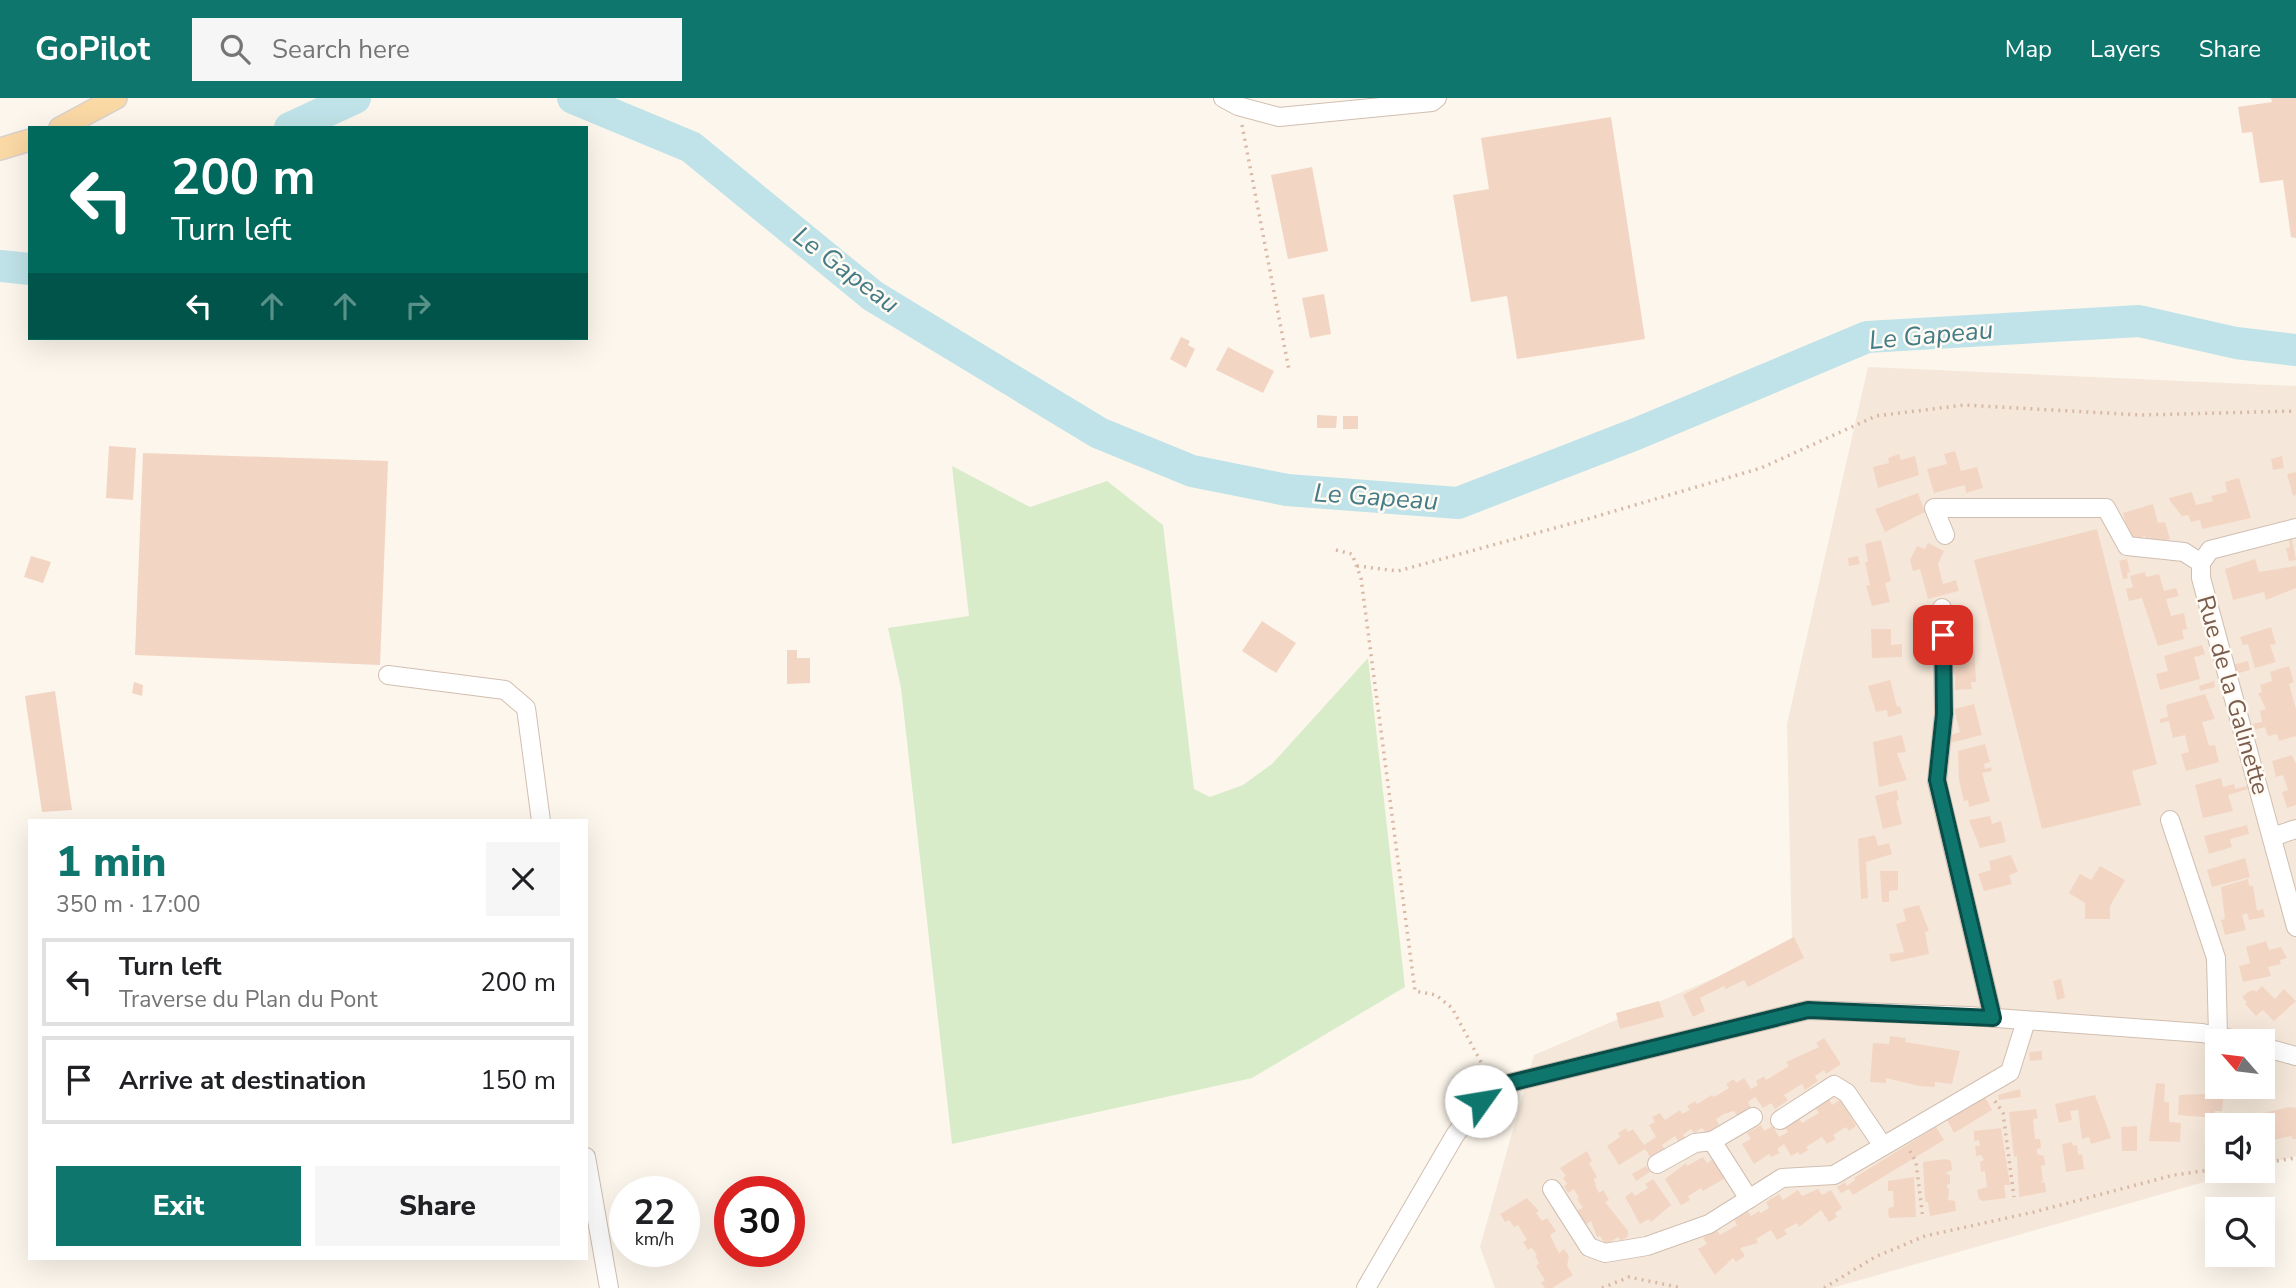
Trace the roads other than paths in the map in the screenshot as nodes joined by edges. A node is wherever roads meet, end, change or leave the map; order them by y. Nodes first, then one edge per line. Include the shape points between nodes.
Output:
1 (116, 98) edge
2 (1437, 98) edge
3 (1231, 102) edge
4 (64, 126) edge
5 (28, 141) edge
6 (0, 149) edge
7 (2296, 528) edge
8 (1945, 535) dead end
9 (2201, 563) junction
10 (1942, 608) dead end
11 (388, 675) dead end
12 (541, 819) edge
13 (2170, 820) dead end
14 (2296, 829) edge
15 (2272, 837) junction
16 (2296, 927) edge
17 (1993, 1018) junction
18 (2026, 1021) junction
19 (2218, 1029) edge
20 (2205, 1034) edge
21 (2275, 1050) edge
22 (2296, 1056) edge
23 (1753, 1116) dead end
24 (1780, 1119) dead end
25 (1712, 1141) junction
26 (1883, 1146) junction
27 (1657, 1164) dead end
28 (588, 1168) edge
29 (1552, 1189) dead end
30 (1749, 1199) junction
31 (609, 1288) edge
32 (1366, 1288) edge

1 - 4 main road
2 - 3 street via 1279,117
5 - 6 main road
7 - 9 street, Rue de la Galinette via 2210,550
8 - 9 street via 1934,508 2106,508 2127,546 2183,552
9 - 15 street, Rue de la Galinette via 2200,578
10 - 17 street via 1944,714 1937,780
11 - 12 street via 505,690 526,708
13 - 19 street via 2216,958
14 - 15 street
15 - 16 street, Rue de la Galinette
17 - 18 street
17 - 32 street via 1808,1010 1510,1083 1481,1101 1455,1135
18 - 20 street
18 - 26 street via 2010,1072
21 - 22 street
23 - 25 street
24 - 26 street via 1834,1085 1847,1093
25 - 27 street via 1695,1143
25 - 30 street
26 - 30 street via 1834,1175 1782,1178
28 - 31 street
29 - 30 street via 1588,1247 1605,1253 1647,1246 1709,1224

